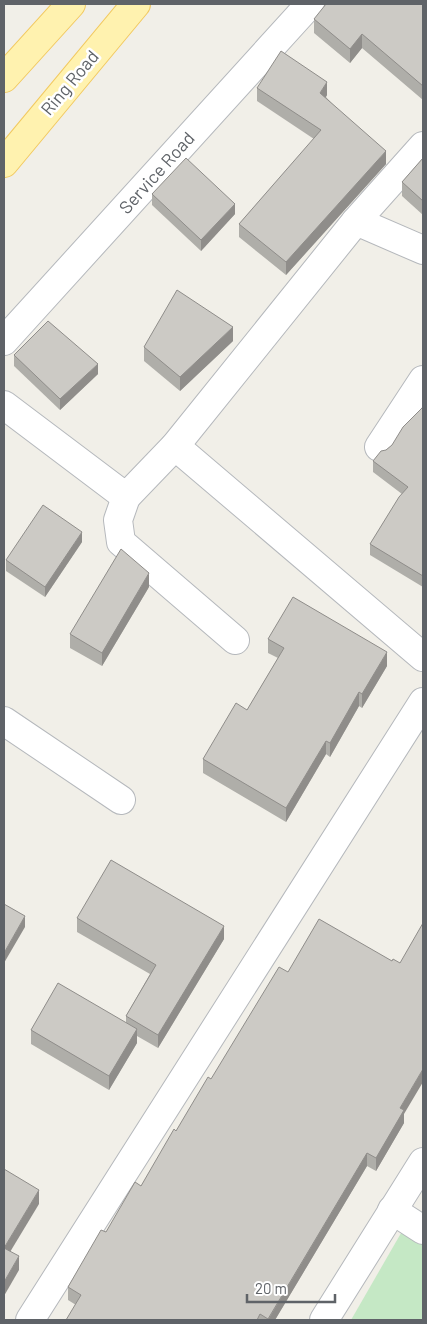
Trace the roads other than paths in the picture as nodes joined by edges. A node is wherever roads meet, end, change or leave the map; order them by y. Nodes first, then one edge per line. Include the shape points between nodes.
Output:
1 (71, 4) edge
2 (136, 4) edge
3 (310, 4) edge
4 (4, 78) edge
5 (423, 146) edge
6 (4, 163) edge
7 (356, 221) junction
8 (423, 250) edge
9 (4, 341) edge
10 (423, 380) edge
11 (4, 405) edge
12 (175, 446) junction
13 (379, 447) dead end
14 (126, 497) junction
15 (235, 640) dead end
16 (423, 657) edge
17 (423, 702) edge
18 (4, 721) edge
19 (121, 800) dead end
20 (423, 1162) edge
21 (392, 1210) junction
22 (423, 1230) edge
23 (30, 1320) edge
24 (324, 1320) edge

1 - 4 main road
2 - 6 main road, Ring Road
3 - 9 street, Service Road
5 - 7 street
7 - 8 street
7 - 12 street
10 - 13 street
11 - 14 street
12 - 14 street
12 - 16 street
14 - 15 street via 118,520 122,542
17 - 23 street
18 - 19 street
20 - 21 street
21 - 22 street
21 - 24 street

